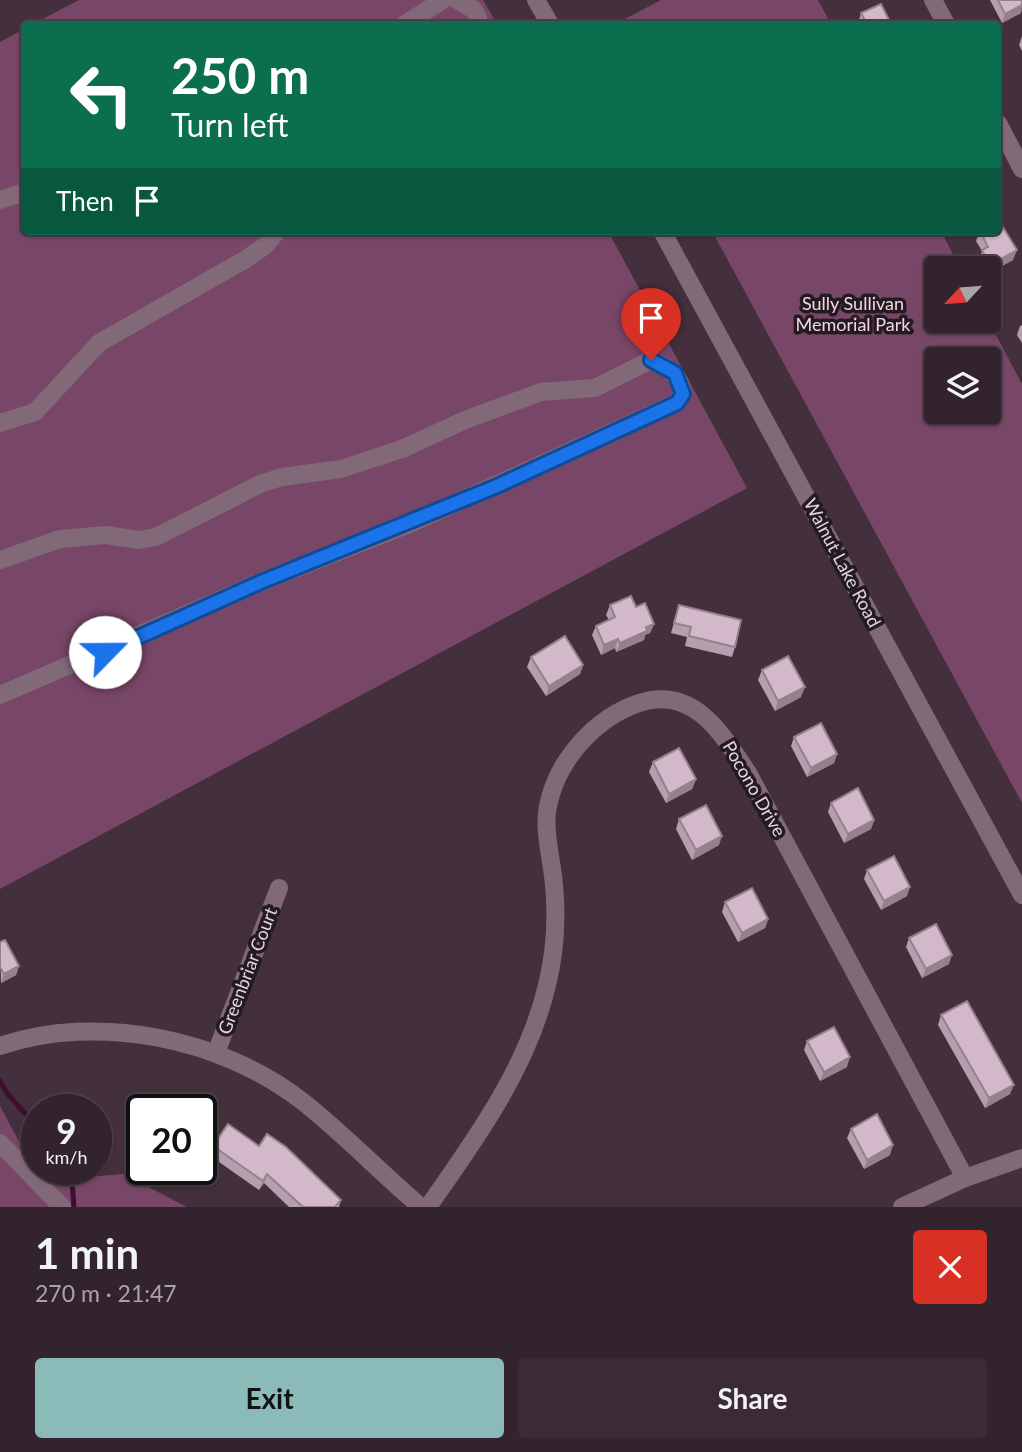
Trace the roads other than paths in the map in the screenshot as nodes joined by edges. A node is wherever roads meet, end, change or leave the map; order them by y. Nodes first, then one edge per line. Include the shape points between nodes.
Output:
1 (443, 0) edge
2 (457, 0) edge
3 (536, 0) edge
4 (933, 0) edge
5 (410, 21) edge
6 (477, 21) edge
7 (548, 21) edge
8 (944, 21) edge
9 (1001, 128) edge
10 (1022, 169) edge
11 (21, 192) edge
12 (0, 200) edge
13 (274, 235) edge
14 (664, 235) edge
15 (0, 423) edge
16 (0, 560) edge
17 (0, 695) edge
18 (279, 888) dead end
19 (1022, 895) edge
20 (0, 1046) edge
21 (216, 1053) junction
22 (0, 1143) edge
23 (1022, 1158) edge
24 (965, 1178) junction
25 (62, 1207) edge
26 (421, 1207) edge
27 (428, 1207) edge
28 (902, 1207) edge

1 - 5 street
2 - 6 street via 474,10
3 - 7 street
4 - 8 street
9 - 10 street
11 - 12 street
13 - 15 street via 246,259 99,343 35,412
14 - 19 street, Walnut Lake Road
16 - 17 street via 60,539 156,537 260,484 341,469 541,392 594,388 651,360 675,373 682,387 677,403 497,486
18 - 21 street, Greenbriar Court
20 - 21 street via 32,1035 72,1031 173,1040
21 - 26 street via 300,1100
22 - 25 street
23 - 24 street
24 - 27 street, Pocono Drive via 748,773 701,711 676,700 652,700 602,723 561,768 548,807 555,930 547,984 528,1044 499,1100
24 - 28 street

